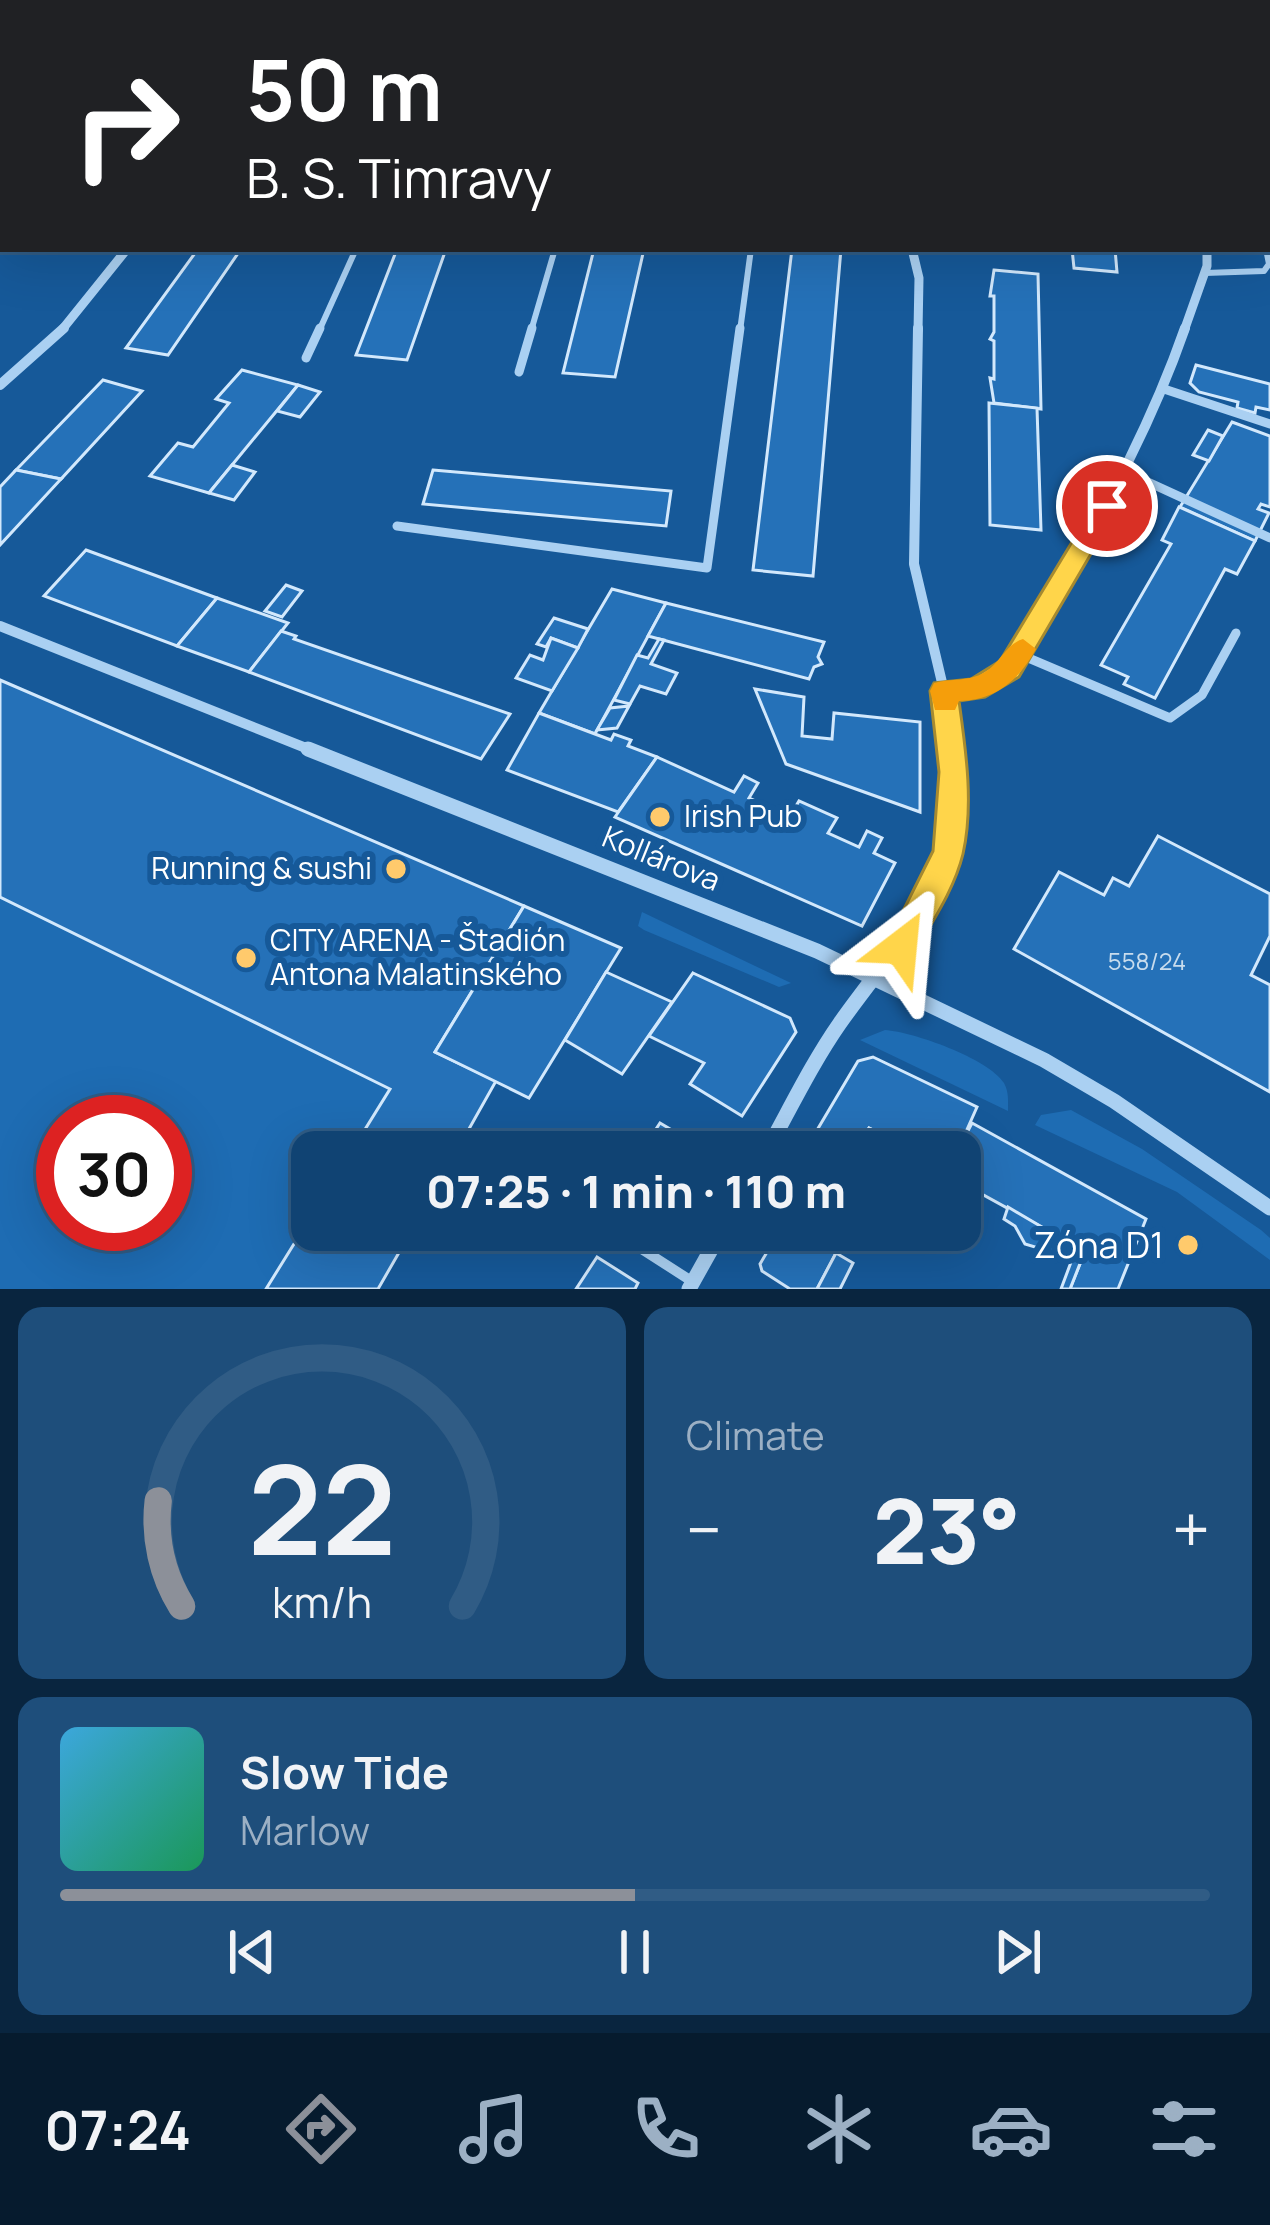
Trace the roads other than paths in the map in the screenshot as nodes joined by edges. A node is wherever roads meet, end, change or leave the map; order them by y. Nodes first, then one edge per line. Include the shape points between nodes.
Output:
1 (125, 252) edge
2 (355, 252) edge
3 (554, 252) edge
4 (751, 252) edge
5 (913, 252) edge
6 (1207, 252) edge
7 (1267, 252) edge
8 (1204, 273) junction
9 (306, 358) dead end
10 (519, 372) dead end
11 (0, 385) edge
12 (1164, 389) junction
13 (1270, 424) edge
14 (1126, 472) junction
15 (397, 526) dead end
16 (1270, 538) edge
17 (0, 626) edge
18 (1236, 633) dead end
19 (1019, 654) junction
20 (944, 691) junction
21 (878, 980) junction
22 (778, 1131) edge
23 (1270, 1208) edge
24 (642, 1251) edge
25 (710, 1251) edge
26 (691, 1286) edge

1 - 11 street via 74,318
2 - 9 lane
3 - 10 lane
4 - 15 lane via 707,568
5 - 20 street via 920,278 914,564
6 - 8 street
7 - 8 lane via 1264,271
8 - 12 street
12 - 13 lane
12 - 14 street
14 - 16 lane
14 - 19 street
17 - 21 street, Kollárova
18 - 19 lane via 1197,704 1170,718
19 - 20 street via 976,690
20 - 21 street via 954,772 949,851
21 - 22 street via 839,1024
21 - 23 street, Kollárova via 1044,1060
24 - 26 lane
25 - 26 street

